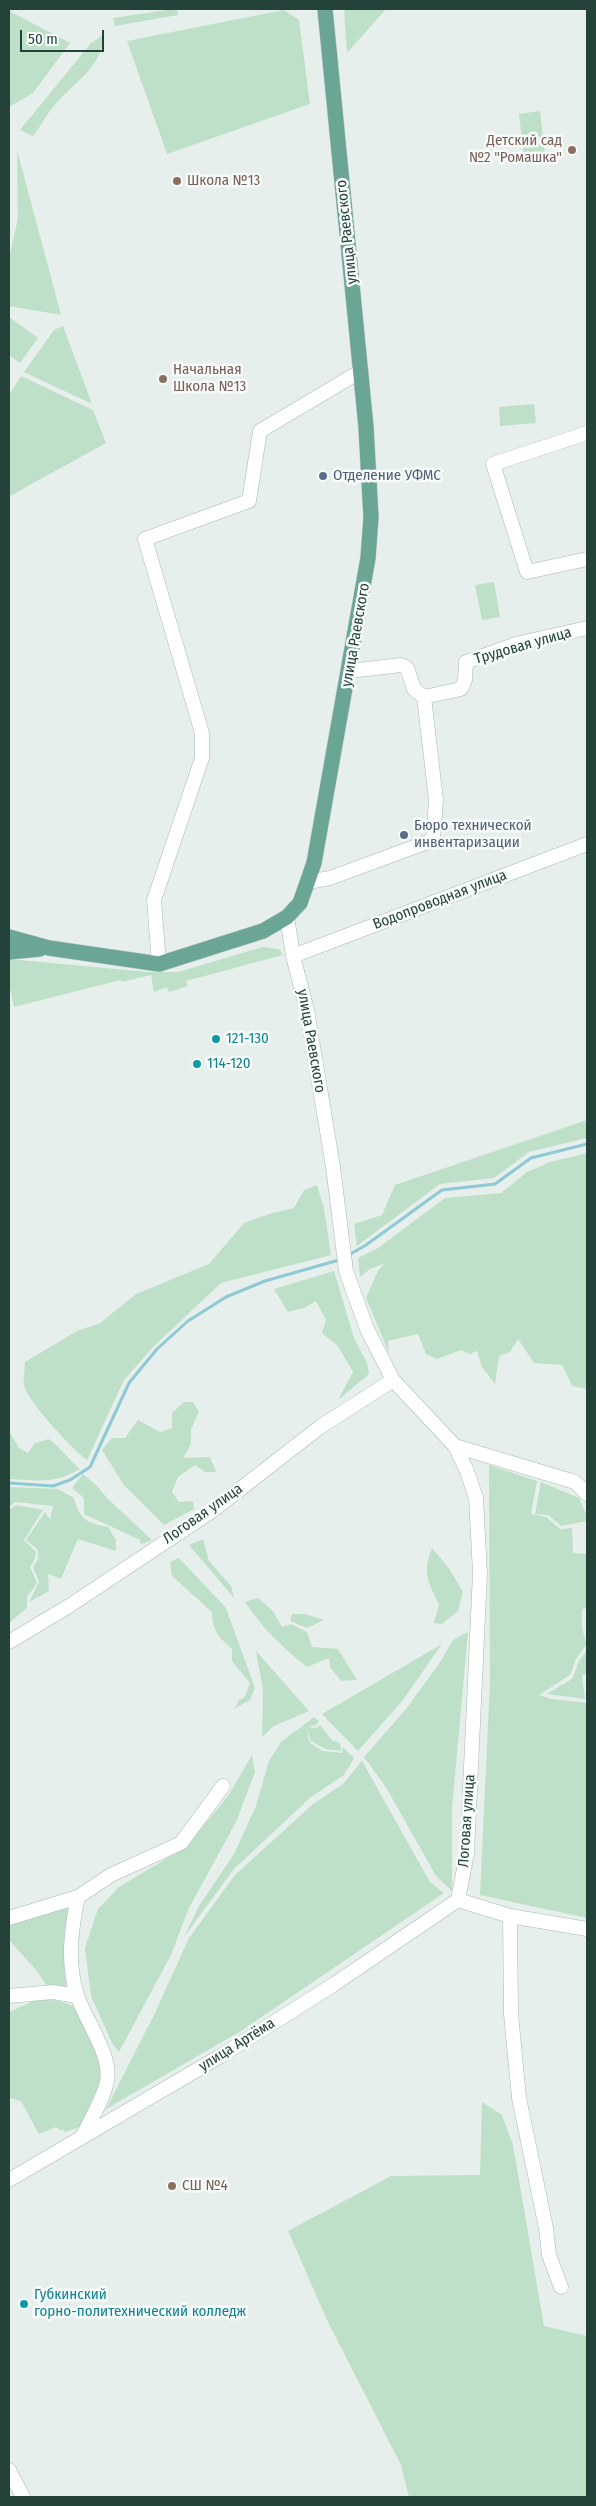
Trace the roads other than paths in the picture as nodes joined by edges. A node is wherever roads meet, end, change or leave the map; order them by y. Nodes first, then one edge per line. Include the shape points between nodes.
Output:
1 (325, 9) edge
2 (361, 371) junction
3 (587, 433) edge
4 (587, 559) edge
5 (587, 628) edge
6 (350, 671) junction
7 (424, 697) junction
8 (587, 844) edge
9 (308, 882) junction
10 (287, 917) junction
11 (9, 937) edge
12 (49, 948) junction
13 (9, 952) edge
14 (293, 956) junction
15 (159, 964) junction
16 (346, 1271) joint
17 (393, 1380) junction
18 (455, 1446) junction
19 (587, 1494) edge
20 (9, 1642) edge
21 (223, 1786) dead end
22 (78, 1897) junction
23 (458, 1900) junction
24 (510, 1916) junction
25 (9, 1918) edge
26 (587, 1928) edge
27 (9, 1996) edge
28 (77, 1996) junction
29 (82, 2138) junction
30 (9, 2180) edge
31 (561, 2287) dead end
32 (9, 2470) edge
33 (23, 2497) edge

1 - 2 main road, улица Раевского
2 - 6 main road, улица Раевского via 371,517 368,558
2 - 15 street via 260,431 249,501 146,539 202,733 202,758 154,900
3 - 4 street via 493,464 527,572
5 - 7 street, Трудовая улица via 516,644 466,662 466,680 460,689
6 - 7 street via 401,665 406,668 414,689
6 - 9 main road, улица Раевского via 320,837
7 - 9 street via 436,800 433,840 330,878
8 - 14 street, Водопроводная улица
9 - 10 main road, улица Раевского via 300,903
10 - 14 street, улица Раевского
10 - 15 main road via 263,931
11 - 12 main road
12 - 13 main road
12 - 15 main road
14 - 16 street, улица Раевского via 307,1010 333,1167
16 - 17 street, Логовая улица via 367,1329
17 - 18 street, Логовая улица
17 - 20 street, Логовая улица via 320,1427 212,1511
18 - 19 street via 575,1482
18 - 23 street, Логовая улица via 476,1498 480,1573 467,1853
21 - 22 street via 181,1843 111,1875
22 - 25 street
22 - 28 street via 71,1973
23 - 24 street
23 - 29 street, улица Артёма via 325,1990
24 - 26 street
24 - 31 street via 511,2014 519,2098 549,2255
27 - 28 street via 53,1992
28 - 29 street via 106,2062 107,2081
29 - 30 street, улица Артёма
32 - 33 street

